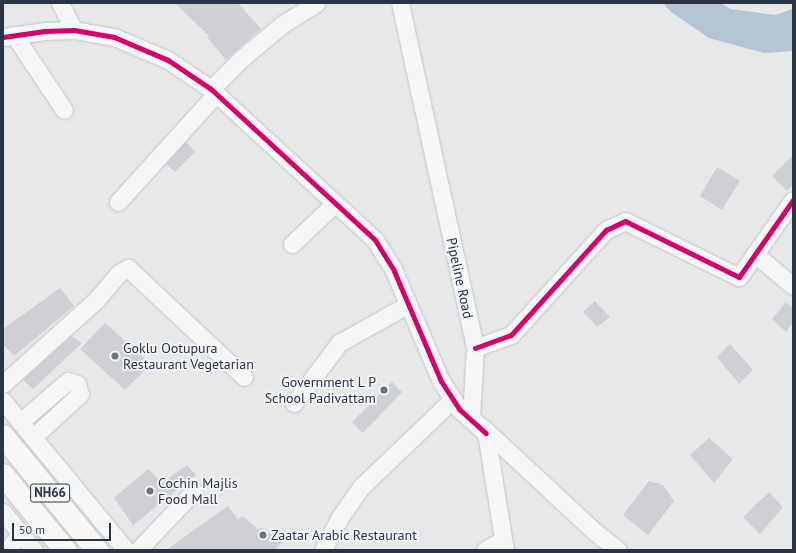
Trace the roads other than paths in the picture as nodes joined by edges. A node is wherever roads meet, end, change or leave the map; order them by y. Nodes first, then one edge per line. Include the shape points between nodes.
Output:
1 (60, 3) edge
2 (316, 3) edge
3 (400, 3) edge
4 (74, 30) junction
5 (9, 36) edge
6 (213, 92) junction
7 (64, 110) dead end
8 (793, 200) edge
9 (118, 202) dead end
10 (335, 203) junction
11 (292, 244) dead end
12 (754, 254) junction
13 (793, 286) edge
14 (407, 305) junction
15 (475, 348) junction
16 (244, 377) dead end
17 (3, 384) edge
18 (452, 400) junction
19 (3, 401) edge
20 (294, 403) dead end
21 (471, 417) junction
22 (20, 422) junction
23 (486, 434) junction
24 (3, 436) edge
25 (33, 437) junction
26 (3, 475) edge
27 (194, 491) dead end
28 (28, 506) junction
29 (7, 516) edge
30 (21, 534) junction
31 (504, 544) edge
32 (7, 550) edge
33 (34, 550) edge
34 (65, 550) edge
35 (97, 550) edge
36 (126, 550) edge
37 (138, 550) edge
38 (323, 550) edge
39 (484, 550) edge
40 (618, 550) edge

1 - 4 street
2 - 6 street via 283,24 242,58
3 - 15 street, Pipeline Road
4 - 5 street
4 - 6 street via 114,37 168,60
5 - 7 street
6 - 9 street
6 - 10 street
8 - 12 street
10 - 11 street
10 - 14 street via 375,240 394,272
12 - 13 street
12 - 15 street via 739,277 625,221 606,230 511,335
14 - 18 street
14 - 20 street via 339,343
15 - 21 street, Pipeline Road
16 - 17 street via 128,268 118,274 97,299
18 - 23 street
18 - 38 street via 361,487 340,517
19 - 22 street
21 - 23 street
21 - 40 street via 594,532
22 - 25 street
22 - 25 street via 68,381 77,384 80,394
23 - 31 street
24 - 35 highway, NH66
25 - 36 street
26 - 28 highway, NH66
27 - 37 street
28 - 29 street
28 - 34 highway, NH66
29 - 30 street
30 - 32 street
30 - 33 street
31 - 39 street

